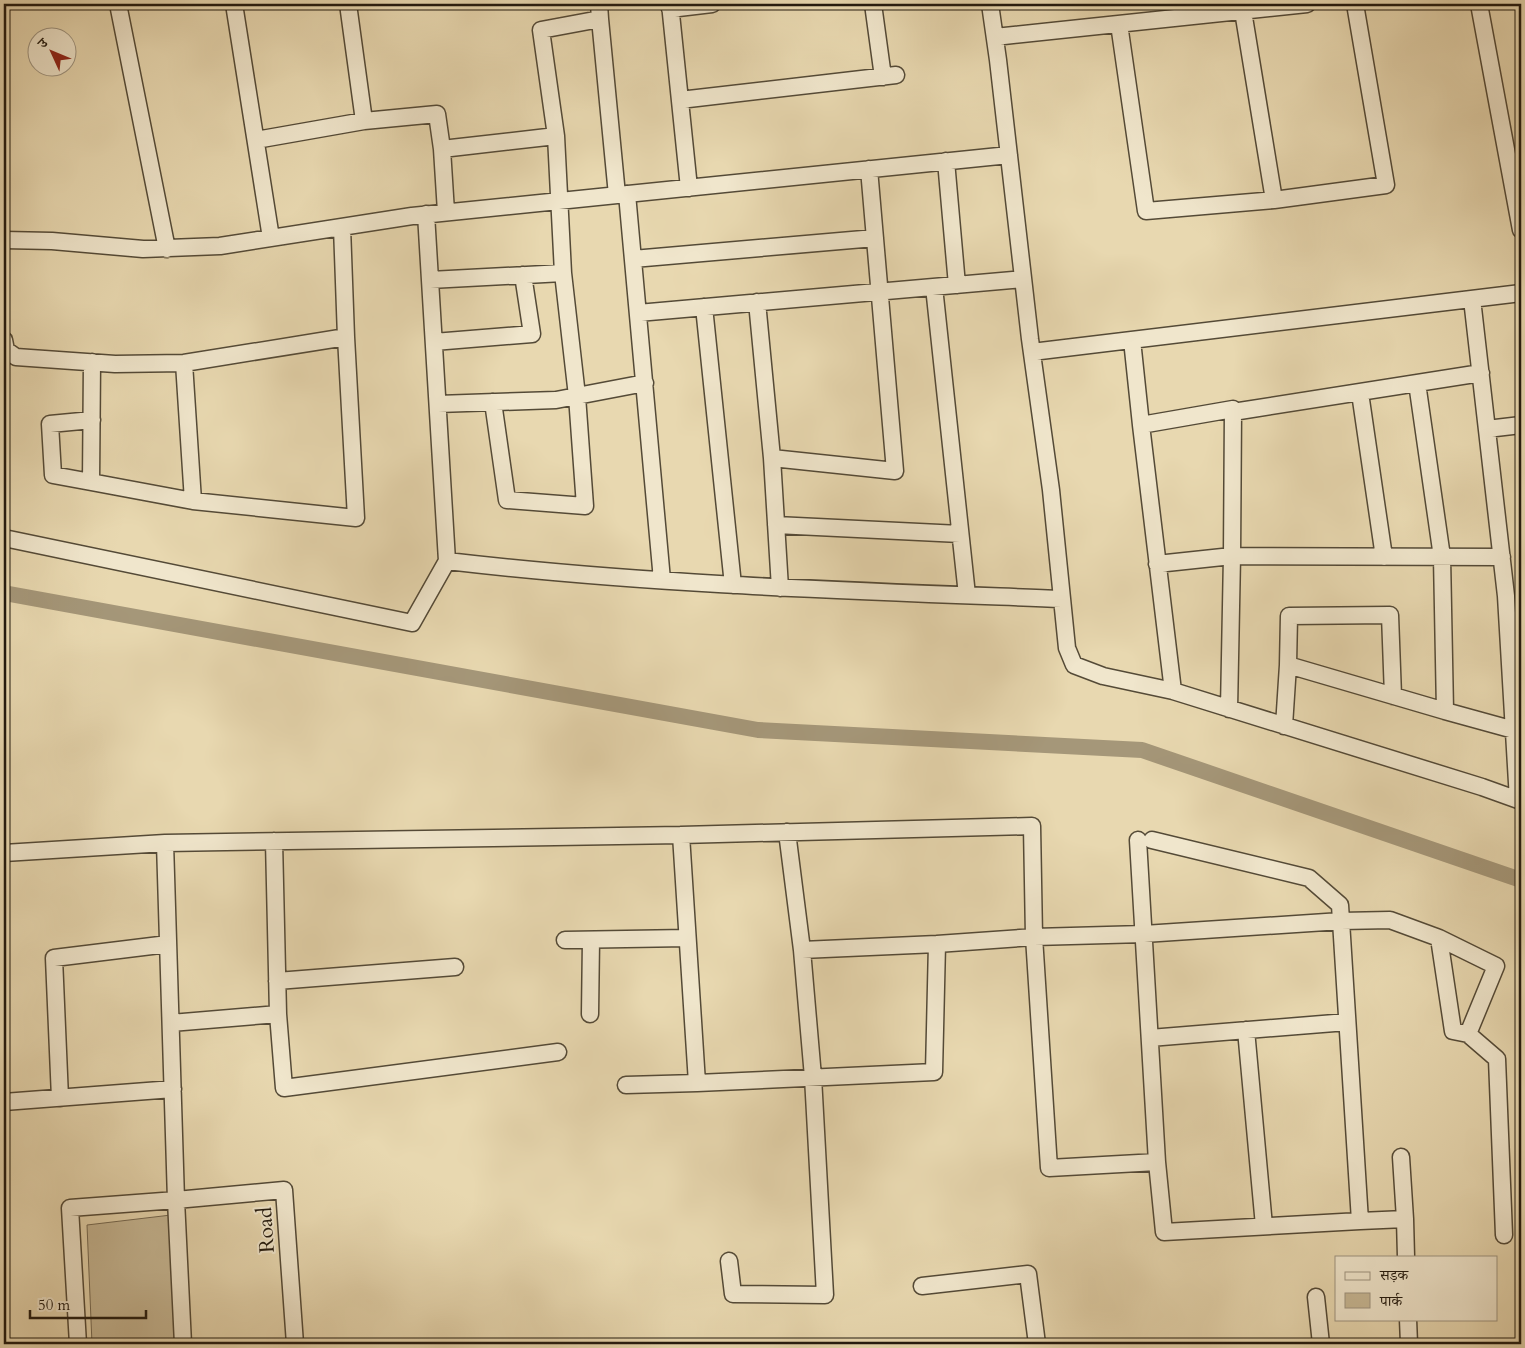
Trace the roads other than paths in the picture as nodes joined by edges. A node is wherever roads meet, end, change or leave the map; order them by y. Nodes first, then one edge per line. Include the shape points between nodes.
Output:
1 (118, 4) edge
2 (234, 4) edge
3 (348, 4) edge
4 (712, 4) edge
5 (873, 4) edge
6 (990, 4) edge
7 (1307, 4) edge
8 (1355, 4) edge
9 (1479, 4) edge
10 (670, 6) edge
11 (600, 11) edge
12 (1243, 11) junction
13 (1119, 24) junction
14 (995, 37) junction
15 (680, 100) junction
16 (364, 121) junction
17 (556, 136) junction
18 (256, 140) junction
19 (442, 149) junction
20 (1009, 155) junction
21 (946, 162) junction
22 (869, 169) junction
23 (689, 188) junction
24 (622, 195) junction
25 (1274, 200) junction
26 (560, 201) junction
27 (446, 212) junction
28 (426, 214) junction
29 (342, 227) junction
30 (1521, 230) edge
31 (271, 238) junction
32 (875, 238) junction
33 (4, 240) edge
34 (167, 248) junction
35 (633, 259) junction
36 (563, 273) junction
37 (523, 275) junction
38 (1024, 279) junction
39 (430, 280) junction
40 (957, 284) junction
41 (934, 286) junction
42 (880, 291) junction
43 (1521, 293) edge
44 (1472, 299) junction
45 (758, 302) junction
46 (704, 307) junction
47 (638, 313) junction
48 (346, 337) junction
49 (4, 340) edge
50 (1132, 340) junction
51 (434, 342) junction
52 (1032, 352) junction
53 (92, 362) junction
54 (184, 363) junction
55 (1481, 373) junction
56 (1417, 383) junction
57 (644, 384) junction
58 (1360, 392) junction
59 (577, 396) junction
60 (493, 402) junction
61 (438, 404) junction
62 (1233, 412) junction
63 (92, 420) junction
64 (1141, 425) junction
65 (1521, 425) edge
66 (1487, 429) junction
67 (772, 458) junction
68 (92, 482) junction
69 (193, 501) junction
70 (776, 525) junction
71 (960, 534) junction
72 (4, 538) edge
73 (1232, 556) junction
74 (1384, 557) junction
75 (1442, 557) junction
76 (1502, 557) junction
77 (447, 560) junction
78 (1157, 564) junction
79 (662, 580) junction
80 (732, 585) junction
81 (780, 588) junction
82 (966, 595) junction
83 (1514, 596) edge
84 (1062, 599) junction
85 (1288, 665) junction
86 (1173, 691) junction
87 (1393, 696) junction
88 (1229, 709) junction
89 (1445, 711) junction
90 (1516, 721) edge
91 (1284, 726) junction
92 (1520, 800) edge
93 (787, 832) junction
94 (681, 835) junction
95 (274, 841) junction
96 (165, 843) junction
97 (4, 853) edge
98 (1341, 921) junction
99 (1144, 934) junction
100 (1034, 937) junction
101 (688, 938) junction
102 (1439, 938) junction
103 (565, 940) dead end
104 (591, 940) junction
105 (168, 944) junction
106 (937, 944) junction
107 (802, 950) junction
108 (455, 967) dead end
109 (277, 981) junction
110 (278, 1014) junction
111 (590, 1014) dead end
112 (1347, 1022) junction
113 (170, 1023) junction
114 (1246, 1030) junction
115 (1468, 1034) junction
116 (1150, 1038) junction
117 (558, 1052) dead end
118 (813, 1078) junction
119 (696, 1083) junction
120 (626, 1085) dead end
121 (173, 1088) junction
122 (60, 1098) junction
123 (4, 1102) edge
124 (1401, 1157) dead end
125 (1157, 1162) junction
126 (176, 1200) junction
127 (1405, 1219) junction
128 (1360, 1221) junction
129 (1264, 1226) junction
130 (1504, 1235) dead end
131 (1406, 1256) edge
132 (729, 1261) dead end
133 (922, 1286) dead end
134 (1316, 1297) dead end
135 (1408, 1320) edge
136 (78, 1344) edge
137 (183, 1344) edge
138 (295, 1344) edge
139 (1037, 1344) edge
140 (1321, 1344) edge
141 (1409, 1344) edge

1 - 34 street
2 - 18 street
3 - 16 street
4 - 10 street
5 - 15 street via 889,76
6 - 14 street
7 - 12 street
8 - 25 street via 1386,185
9 - 30 street
10 - 15 street
11 - 17 street via 541,30
11 - 24 street
12 - 13 street
12 - 25 street
13 - 14 street
13 - 25 street via 1146,211
14 - 20 street
15 - 23 street
16 - 18 street
16 - 19 street via 437,114
17 - 19 street
17 - 26 street
18 - 31 street
19 - 27 street
20 - 21 street
20 - 38 street
21 - 22 street
21 - 40 street
22 - 23 street
22 - 32 street
23 - 24 street
24 - 26 street
24 - 35 street
26 - 27 street
26 - 36 street
27 - 28 street
28 - 29 street
28 - 39 street
29 - 31 street
29 - 48 street
31 - 34 street via 220,246
32 - 35 street
32 - 42 street
33 - 34 street via 143,250
35 - 47 street
36 - 37 street
36 - 59 street
37 - 39 street
37 - 51 street via 532,334
38 - 40 street
38 - 52 street
39 - 51 street
40 - 41 street
41 - 42 street
41 - 71 street
42 - 45 street
42 - 67 street via 895,471
43 - 44 street
44 - 50 street
44 - 55 street
45 - 46 street
45 - 67 street
46 - 47 street
46 - 80 street
47 - 57 street
48 - 54 street
48 - 69 street via 356,518
49 - 53 street via 6,350 16,357
50 - 52 street
50 - 64 street
51 - 61 street
52 - 84 street
53 - 54 street
53 - 63 street
54 - 69 street
55 - 56 street
55 - 66 street
56 - 58 street
56 - 75 street
57 - 59 street
57 - 79 street
58 - 62 street
58 - 74 street
59 - 60 street
59 - 60 street via 584,506 507,500
60 - 61 street
61 - 77 street
62 - 64 street via 1233,409
62 - 73 street
63 - 68 street
63 - 68 street via 50,424 53,475
64 - 78 street
65 - 66 street
66 - 76 street
67 - 70 street
68 - 69 street
70 - 71 street
70 - 81 street
71 - 82 street
72 - 77 street via 412,623
73 - 74 street
73 - 78 street
73 - 88 street
74 - 75 street
75 - 76 street
75 - 89 street
76 - 83 street
77 - 79 street via 526,570
78 - 86 street
79 - 80 street
80 - 81 street
81 - 82 street
82 - 84 street
83 - 90 street
84 - 86 street via 1067,648 1074,665 1104,676
85 - 87 street
85 - 87 street via 1289,616 1390,615
85 - 91 street
86 - 88 street
87 - 89 street
88 - 91 street
89 - 90 street
90 - 92 street
91 - 92 street
93 - 94 street
93 - 100 street via 1032,826
93 - 107 street
94 - 95 street
94 - 101 street
95 - 96 street
95 - 109 street
96 - 97 street
96 - 105 street
98 - 99 street
98 - 99 street via 1340,905 1309,878 1145,840
98 - 102 street via 1390,920
98 - 112 street
99 - 100 street
99 - 116 street
100 - 106 street
100 - 125 street via 1049,1168
101 - 104 street
101 - 119 street
102 - 115 street via 1453,1031
102 - 115 street via 1496,966
103 - 104 street
104 - 111 street
105 - 113 street
105 - 122 street via 54,958
106 - 107 street
106 - 118 street via 934,1072
107 - 118 street
108 - 109 street
109 - 110 street
110 - 113 street
110 - 117 street via 284,1088
112 - 114 street
112 - 128 street
113 - 121 street
114 - 116 street
114 - 129 street
115 - 130 street via 1497,1058
116 - 125 street
118 - 119 street
118 - 132 street via 825,1294 733,1294
119 - 120 street
121 - 122 street
121 - 126 street
122 - 123 street
124 - 127 street
125 - 129 street via 1164,1232
126 - 136 street, Road via 70,1208
126 - 137 street
126 - 138 street, Road via 284,1190
127 - 128 street
127 - 131 street
128 - 129 street
133 - 139 street via 1028,1274
134 - 140 street
135 - 141 street

